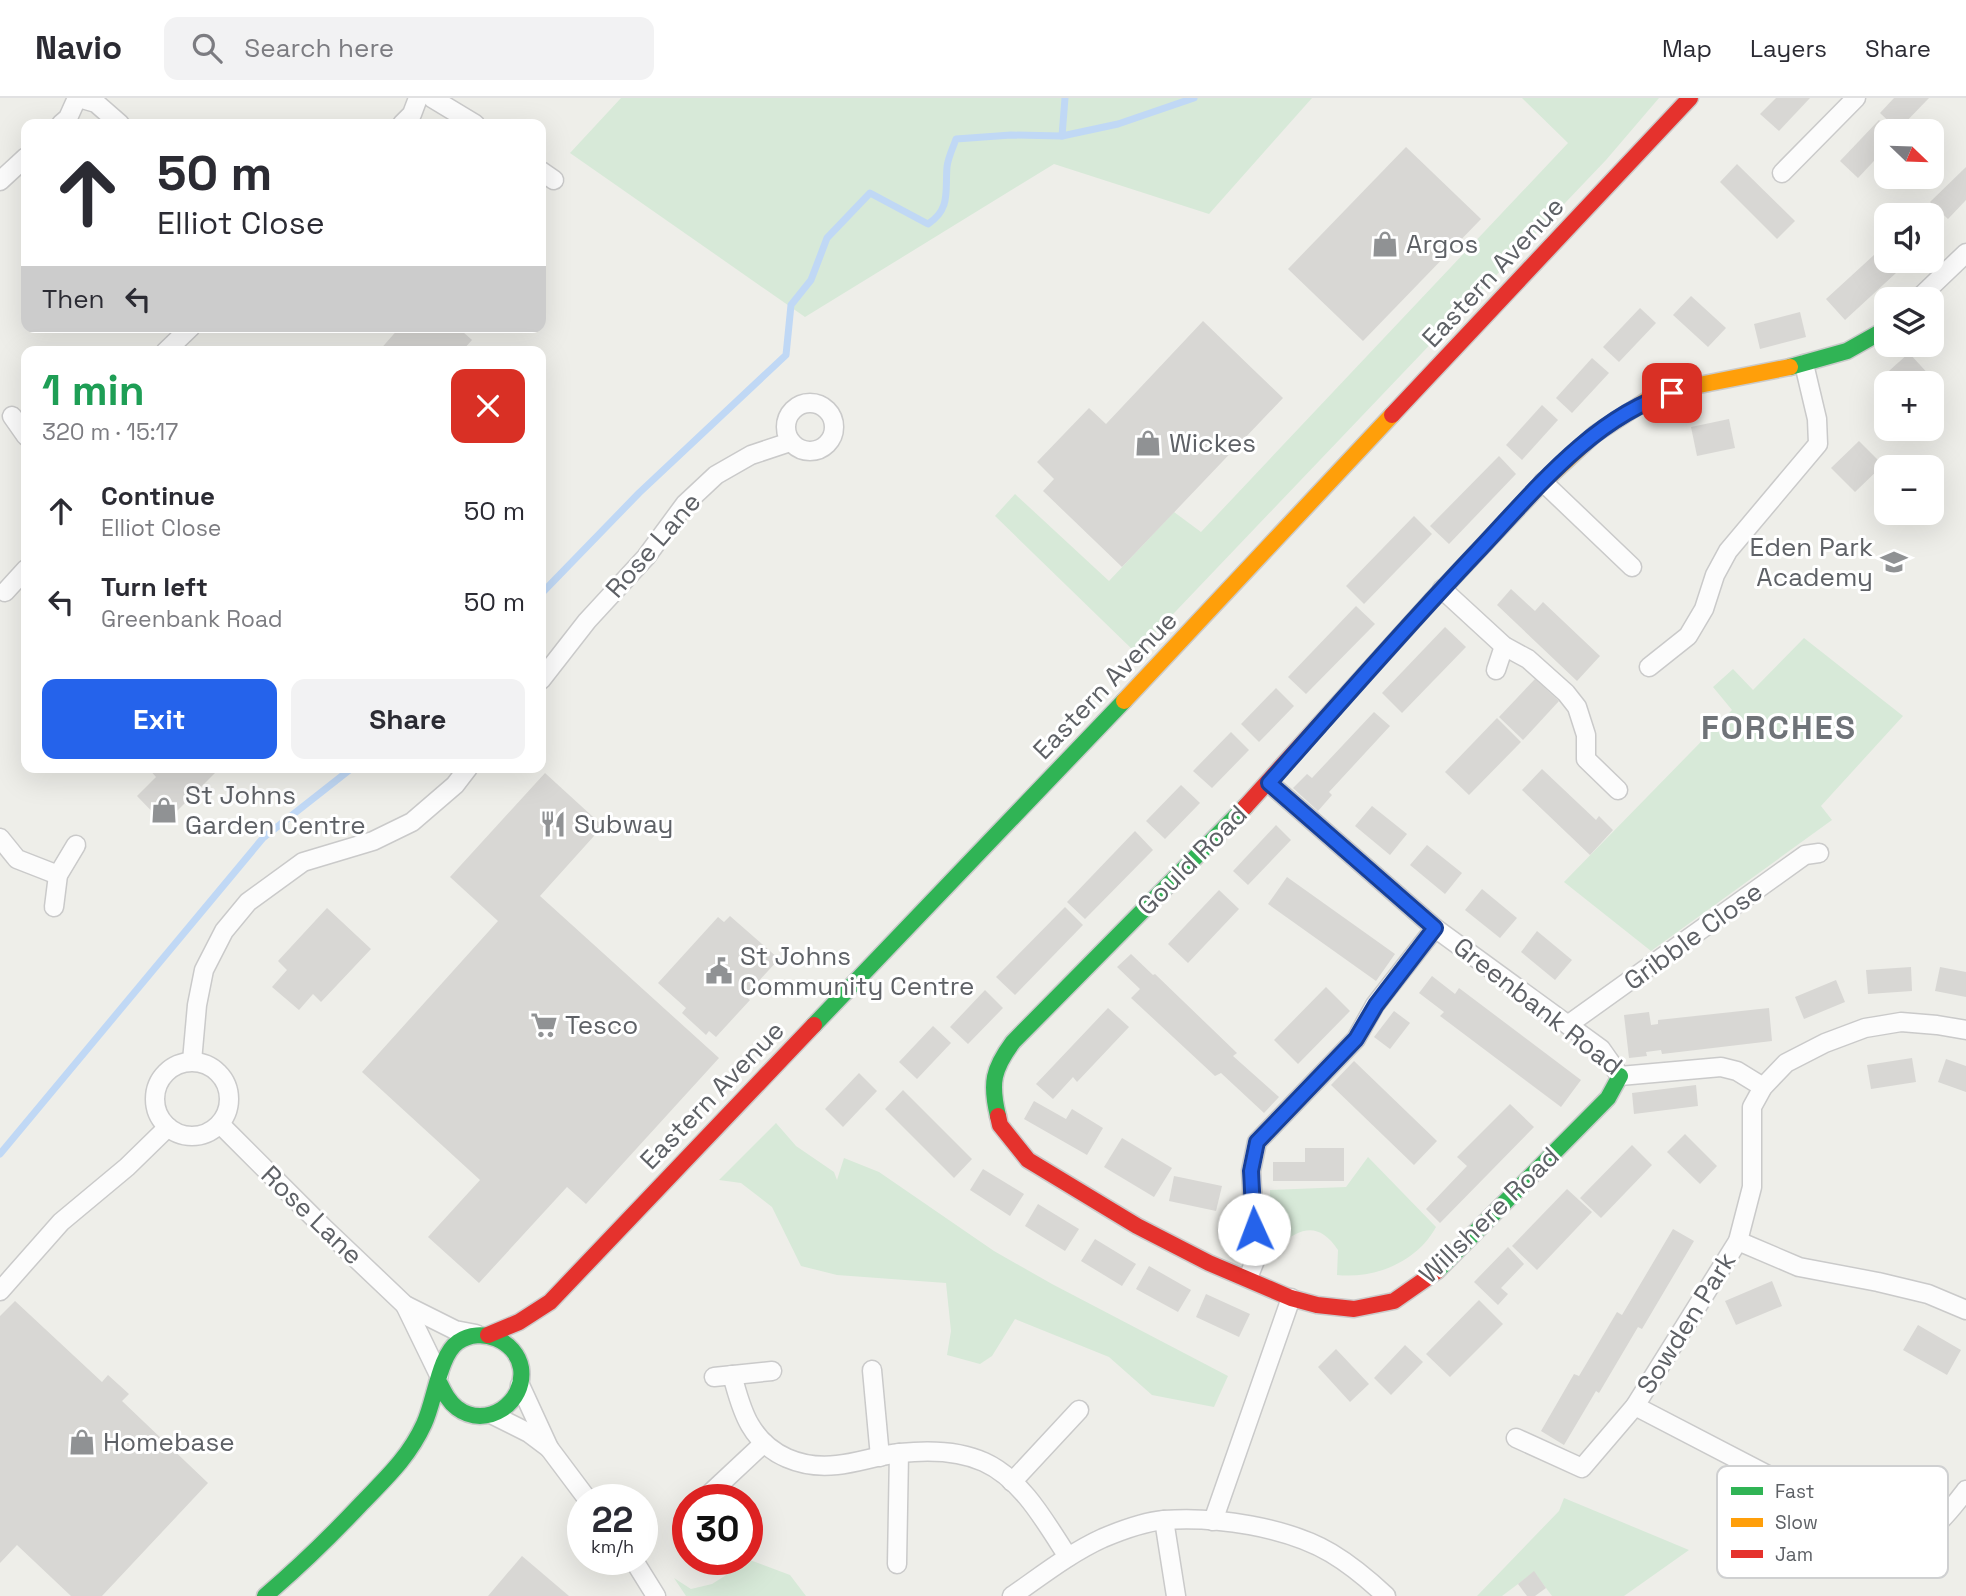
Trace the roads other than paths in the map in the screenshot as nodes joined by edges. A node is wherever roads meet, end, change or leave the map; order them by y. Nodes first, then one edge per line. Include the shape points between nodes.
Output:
1 (78, 98) edge
2 (418, 98) edge
3 (432, 98) edge
4 (1690, 98) edge
5 (1856, 98) edge
6 (67, 119) edge
7 (114, 119) edge
8 (407, 119) edge
9 (467, 119) edge
10 (21, 162) edge
11 (1782, 173) dead end
12 (0, 181) edge
13 (1966, 253) edge
14 (1931, 287) edge
15 (185, 333) edge
16 (1874, 336) edge
17 (171, 346) edge
18 (1804, 364) junction
19 (12, 416) dead end
20 (21, 429) edge
21 (790, 442) dead end
22 (1543, 482) junction
23 (1632, 567) dead end
24 (21, 574) edge
25 (1442, 589) junction
26 (5, 592) dead end
27 (1504, 646) junction
28 (1649, 667) dead end
29 (1496, 670) dead end
30 (546, 674) edge
31 (464, 773) edge
32 (1269, 783) junction
33 (1618, 790) dead end
34 (0, 838) edge
35 (76, 845) dead end
36 (1819, 853) dead end
37 (58, 875) junction
38 (54, 907) dead end
39 (1435, 928) junction
40 (1569, 1024) junction
41 (1966, 1030) edge
42 (192, 1061) junction
43 (1620, 1076) junction
44 (1763, 1087) junction
45 (992, 1093) joint
46 (220, 1124) junction
47 (168, 1127) junction
48 (1738, 1241) junction
49 (1248, 1278) junction
50 (0, 1291) edge
51 (1291, 1298) junction
52 (550, 1302) junction
53 (405, 1305) junction
54 (1966, 1310) edge
55 (536, 1330) dead end
56 (482, 1334) junction
57 (872, 1370) dead end
58 (772, 1371) dead end
59 (439, 1378) junction
60 (520, 1385) junction
61 (1635, 1406) junction
62 (1079, 1410) dead end
63 (468, 1415) junction
64 (493, 1415) junction
65 (451, 1425) dead end
66 (436, 1434) dead end
67 (1516, 1438) dead end
68 (764, 1443) junction
69 (549, 1448) junction
70 (899, 1453) junction
71 (407, 1455) junction
72 (880, 1457) junction
73 (1752, 1466) edge
74 (1012, 1482) junction
75 (576, 1484) edge
76 (720, 1484) edge
77 (1966, 1490) edge
78 (1948, 1510) edge
79 (1164, 1520) junction
80 (1213, 1521) junction
81 (1068, 1557) junction
82 (897, 1564) dead end
83 (643, 1575) edge
84 (265, 1596) edge
85 (656, 1596) edge
86 (1012, 1596) edge
87 (1176, 1596) edge
88 (1386, 1596) edge

1 - 6 street
1 - 7 street via 96,103
2 - 8 street
3 - 9 street
4 - 52 main road, Eastern Avenue via 1162,662
5 - 11 street
10 - 12 street
13 - 14 street
15 - 17 street
16 - 18 main road, Gould Road via 1847,351
18 - 22 main road, Gould Road via 1649,399 1595,434
18 - 28 street via 1818,444 1728,551 1688,636
19 - 20 street
21 - 30 street, Rose Lane via 751,454 716,475 685,504
22 - 23 street
22 - 25 main road, Gould Road
24 - 26 street
25 - 27 street
25 - 32 main road, Gould Road
27 - 29 street
27 - 33 street via 1528,659 1566,693 1577,707 1586,735 1586,759
31 - 42 street via 412,822 373,841 303,862 248,902 223,931 204,970
32 - 39 street, Greenbank Road
32 - 45 main road, Gould Road via 1013,1042 997,1063
34 - 37 street via 17,859
35 - 37 street
36 - 40 street, Gribble Close via 1805,855
37 - 38 street
39 - 40 street, Greenbank Road
39 - 49 street via 1356,1039 1257,1142 1251,1171 1256,1258
40 - 43 street, Greenbank Road via 1601,1049
41 - 44 street via 1901,1023 1865,1028 1786,1063
42 - 46 street via 207,1064 226,1083 228,1108
42 - 47 street via 175,1066 161,1078 156,1091 160,1118
43 - 44 street, Greenbank Road via 1721,1068 1737,1071
43 - 51 main road, Willshere Road via 1608,1098 1439,1270 1394,1301 1354,1309
44 - 48 street, Sowden Park via 1752,1107 1752,1187
45 - 49 main road, Willshere Road via 1000,1125 1028,1160 1137,1226 1209,1264
46 - 47 street via 190,1136
46 - 53 street, Rose Lane
47 - 50 street via 61,1222
48 - 54 street, Sowden Park via 1799,1267 1928,1294
48 - 61 street, Sowden Park
49 - 51 main road, Willshere Road
51 - 80 street
52 - 55 main road, Eastern Avenue
52 - 56 main road, Eastern Avenue via 519,1322
53 - 56 street, Rose Lane via 455,1330
53 - 59 street, Rose Lane
56 - 59 main road via 458,1340 444,1355
56 - 60 main road via 496,1337 521,1354
57 - 72 street
58 - 68 street via 723,1376 750,1427
59 - 63 main road via 450,1404
59 - 71 main road via 428,1417
60 - 64 main road via 515,1398
60 - 69 street
61 - 67 street, Sowden Park via 1582,1468
61 - 73 street, Sowden Park
62 - 74 street
63 - 64 main road
63 - 65 main road
64 - 69 street
66 - 71 main road
68 - 72 street via 782,1458 809,1464 836,1466
68 - 76 street
69 - 75 street
70 - 72 street
70 - 74 street via 956,1452 986,1463
70 - 82 street
71 - 84 main road via 305,1562
74 - 81 street via 1040,1513
77 - 78 street, Sowden Park
79 - 80 street
79 - 81 street via 1112,1535
79 - 87 street
80 - 88 street via 1294,1537 1329,1552
81 - 86 street
83 - 85 street

